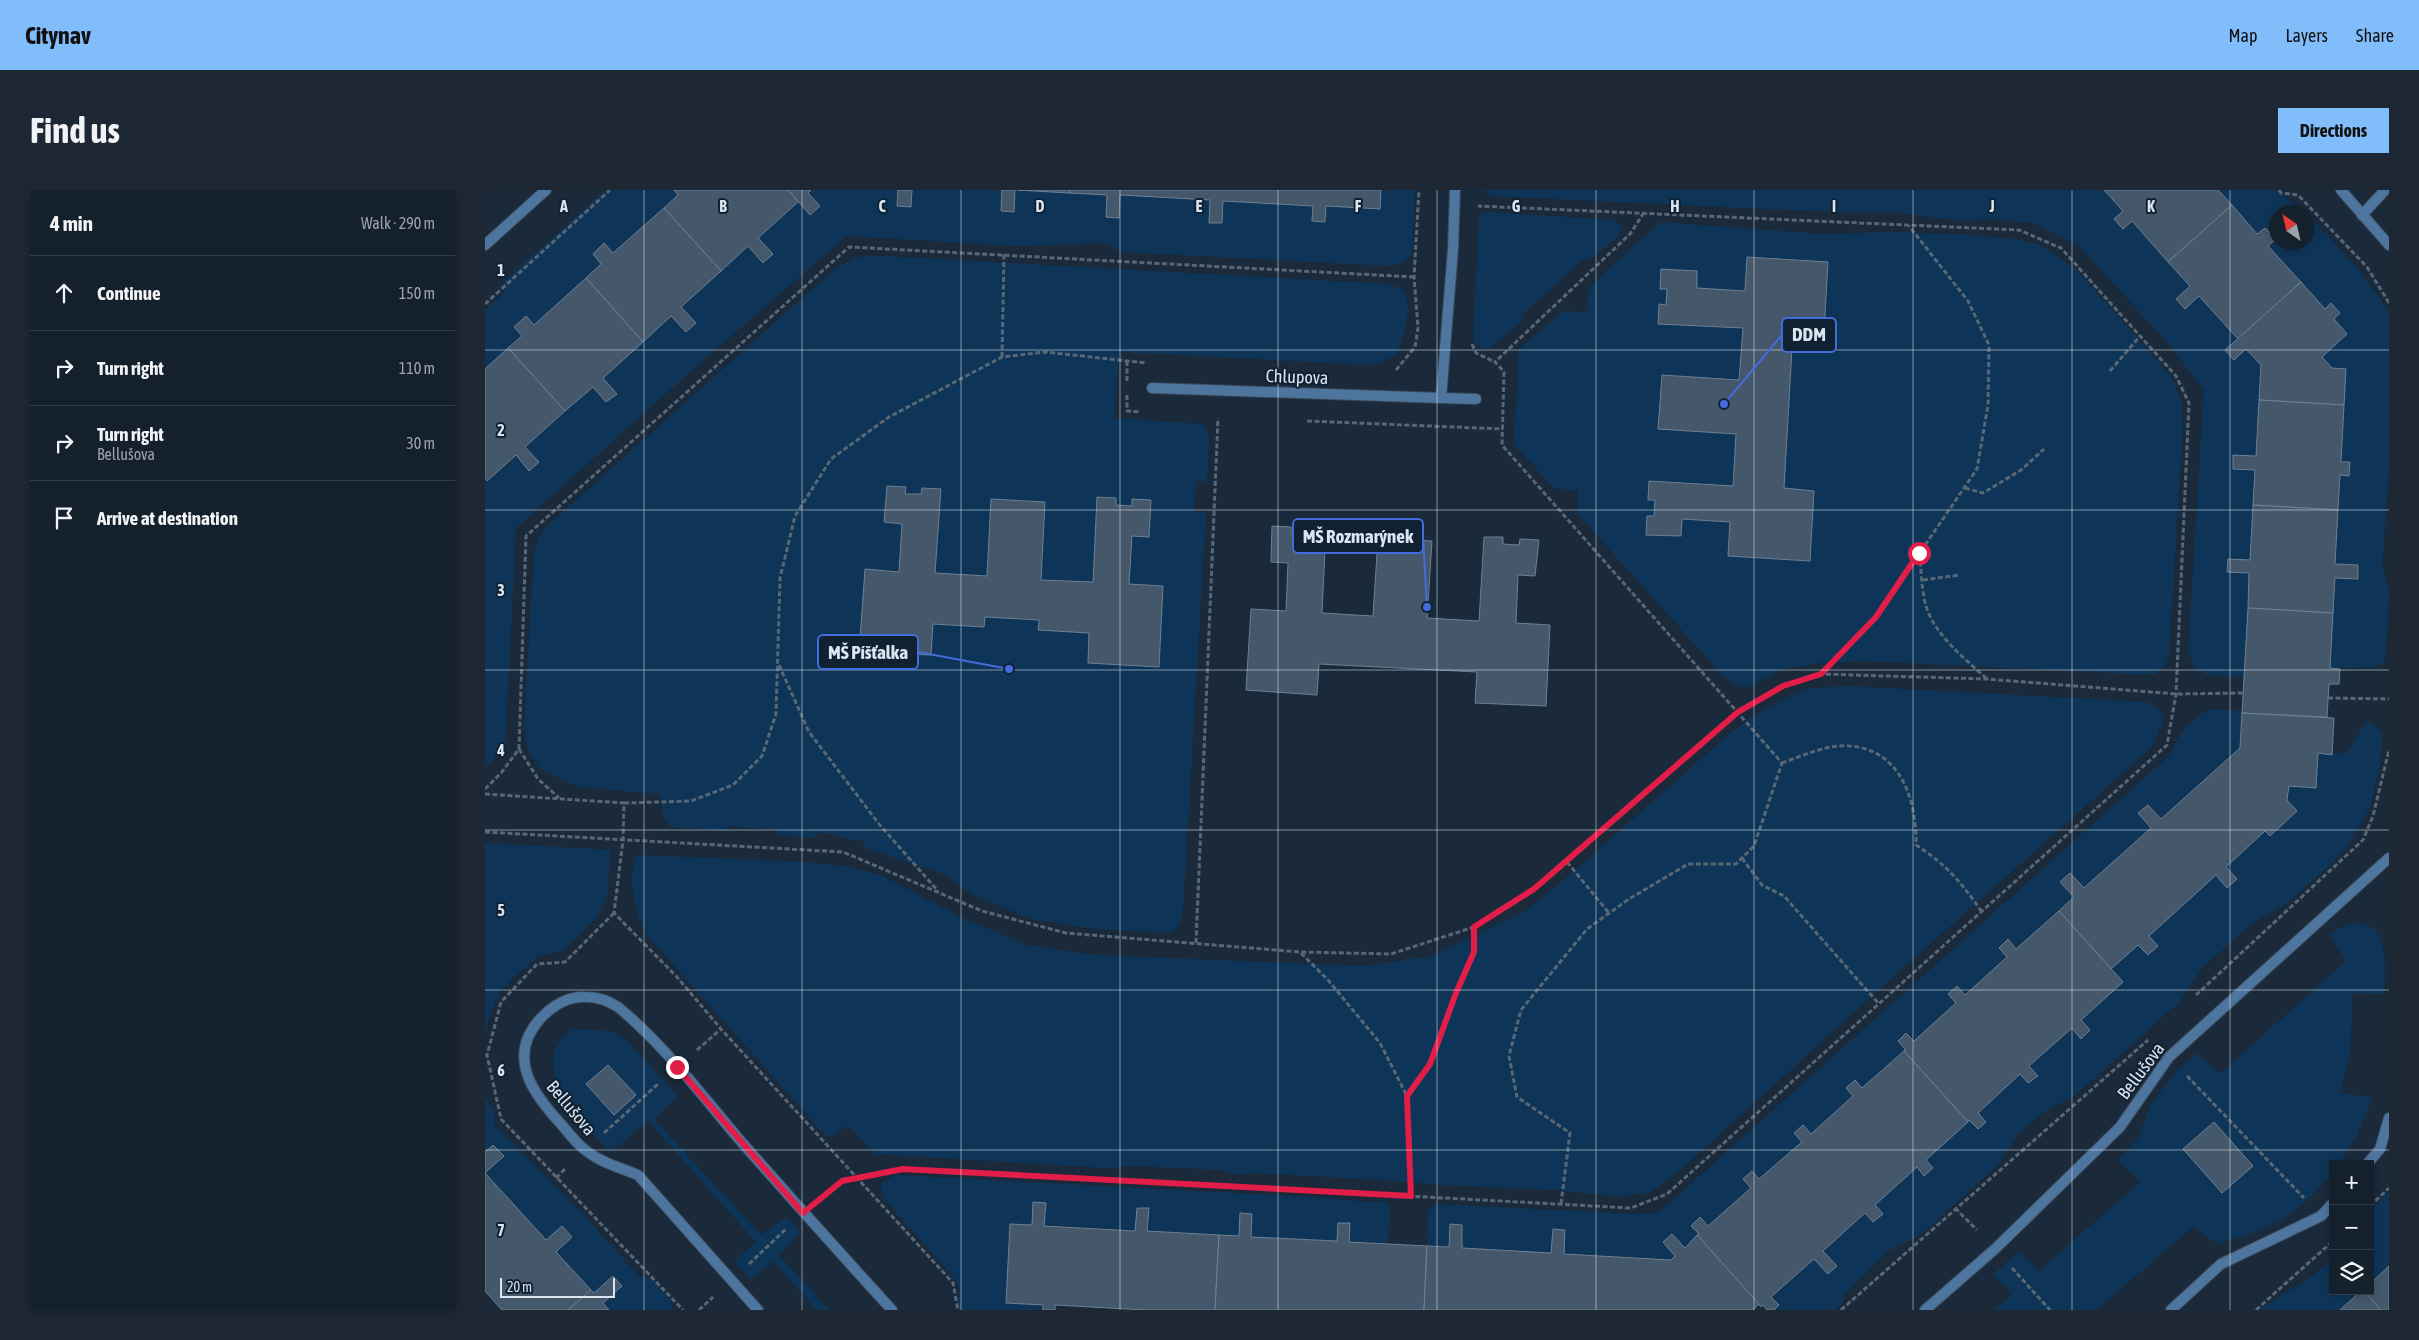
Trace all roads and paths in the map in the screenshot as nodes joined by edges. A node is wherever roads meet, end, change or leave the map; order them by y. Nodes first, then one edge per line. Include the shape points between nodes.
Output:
1 (546, 190) edge
2 (610, 190) edge
3 (1419, 190) edge
4 (1455, 190) edge
5 (2279, 190) edge
6 (2341, 190) edge
7 (2385, 190) edge
8 (1475, 206) dead end
9 (1643, 214) junction
10 (2362, 215) junction
11 (1909, 225) junction
12 (485, 245) edge
13 (2389, 245) edge
14 (1004, 254) junction
15 (1414, 277) junction
16 (2389, 302) edge
17 (485, 304) edge
18 (2140, 336) junction
19 (1002, 357) junction
20 (1156, 363) dead end
21 (1390, 371) dead end
22 (2110, 371) dead end
23 (1152, 388) dead end
24 (1441, 398) junction
25 (1476, 399) dead end
26 (1218, 418) dead end
27 (2044, 449) dead end
28 (1965, 488) junction
29 (1919, 553) junction
30 (1960, 575) dead end
31 (1923, 580) junction
32 (778, 663) junction
33 (1821, 674) junction
34 (1987, 679) junction
35 (2243, 693) dead end
36 (2176, 694) junction
37 (2328, 698) dead end
38 (2389, 699) edge
39 (1738, 712) junction
40 (519, 749) junction
41 (2389, 750) edge
42 (1781, 763) junction
43 (485, 788) edge
44 (485, 794) edge
45 (561, 799) junction
46 (623, 803) junction
47 (485, 832) edge
48 (623, 840) junction
49 (1742, 858) junction
50 (2389, 858) edge
51 (1567, 862) junction
52 (941, 894) junction
53 (1982, 912) junction
54 (614, 913) junction
55 (1609, 913) junction
56 (1474, 927) junction
57 (1195, 943) junction
58 (1300, 952) junction
59 (571, 958) dead end
60 (2195, 996) dead end
61 (1879, 1004) junction
62 (721, 1029) junction
63 (2169, 1057) junction
64 (677, 1067) junction
65 (1407, 1096) junction
66 (2389, 1118) edge
67 (585, 1150) junction
68 (2370, 1160) edge
69 (556, 1178) dead end
70 (858, 1180) junction
71 (2389, 1188) edge
72 (1411, 1196) junction
73 (1561, 1204) junction
74 (2331, 1205) edge
75 (2371, 1205) edge
76 (803, 1213) junction
77 (2321, 1216) junction
78 (2329, 1245) edge
79 (732, 1281) junction
80 (699, 1310) edge
81 (758, 1310) edge
82 (892, 1310) edge
83 (958, 1310) edge
84 (1841, 1310) edge
85 (1925, 1310) edge
86 (2171, 1310) edge
87 (2255, 1310) edge

1 - 12 street
2 - 17 path
3 - 15 path
4 - 24 street
5 - 16 path via 2298,195 2367,267
6 - 10 street
7 - 10 street
8 - 9 path
9 - 11 path
9 - 39 path via 1630,234 1495,362 1504,372 1503,445
10 - 13 street
11 - 18 path via 2019,230 2061,248
11 - 28 path via 1968,301 1989,345 1989,405 1977,469
14 - 15 path
14 - 19 path
14 - 40 path via 849,247 526,536
15 - 21 path via 1418,328 1415,348 1397,370
18 - 22 path
18 - 36 path via 2177,376 2189,404
19 - 20 path via 1045,352
19 - 32 path via 889,417 831,459 795,516 780,578
23 - 24 street, Chlupova
24 - 25 street, Chlupova
26 - 57 path
27 - 28 path via 2021,470 1983,493
28 - 29 path
29 - 31 path
29 - 33 path via 1876,617
30 - 31 path
31 - 34 path via 1924,598 1934,624
32 - 46 path via 776,714 762,756 733,785 691,801
32 - 52 path via 809,732 879,824
33 - 34 path
33 - 39 path via 1783,686
34 - 36 path
35 - 36 path
36 - 53 path via 2167,746
37 - 38 path
39 - 42 path
39 - 51 path
40 - 43 path
40 - 45 path via 538,779
41 - 60 path via 2373,816 2363,840
42 - 49 path via 1754,846
42 - 53 path via 1847,745 1873,750 1897,771 1910,794 1917,825 1916,845 1956,876
44 - 45 path
45 - 46 path
46 - 48 path
47 - 48 path
48 - 52 path via 843,852
48 - 54 path
49 - 55 path via 1736,864 1688,864
49 - 61 path via 1762,885 1784,896
50 - 63 street, Bellušova
51 - 55 path
51 - 56 path via 1534,889
52 - 57 path via 982,911 1067,933
53 - 61 path
54 - 59 path
54 - 62 path via 677,977
55 - 73 path via 1587,929 1521,1010 1509,1056 1517,1097 1570,1133
56 - 58 path via 1391,954
56 - 65 path via 1474,952 1430,1064
57 - 58 path
58 - 65 path via 1381,1043
61 - 73 path via 1667,1194 1631,1208
62 - 64 path
62 - 70 path
63 - 77 path
63 - 84 path via 2151,1037
63 - 85 street, Bellušova via 2120,1127 1995,1249
64 - 67 path
64 - 67 street, Bellušova via 616,1006 600,999 574,998 551,1008 532,1029 525,1045 524,1064 528,1080 541,1103
64 - 76 street, Bellušova
65 - 72 path
66 - 68 street via 2379,1149
67 - 69 path
67 - 79 street, Bellušova via 638,1175
70 - 72 path via 903,1169
70 - 76 path via 842,1181
70 - 83 path via 953,1283
71 - 75 path
72 - 73 path
74 - 77 street
76 - 79 path
76 - 82 street, Bellušova
77 - 86 street via 2221,1264
78 - 87 path
79 - 80 path
79 - 81 street, Bellušova

